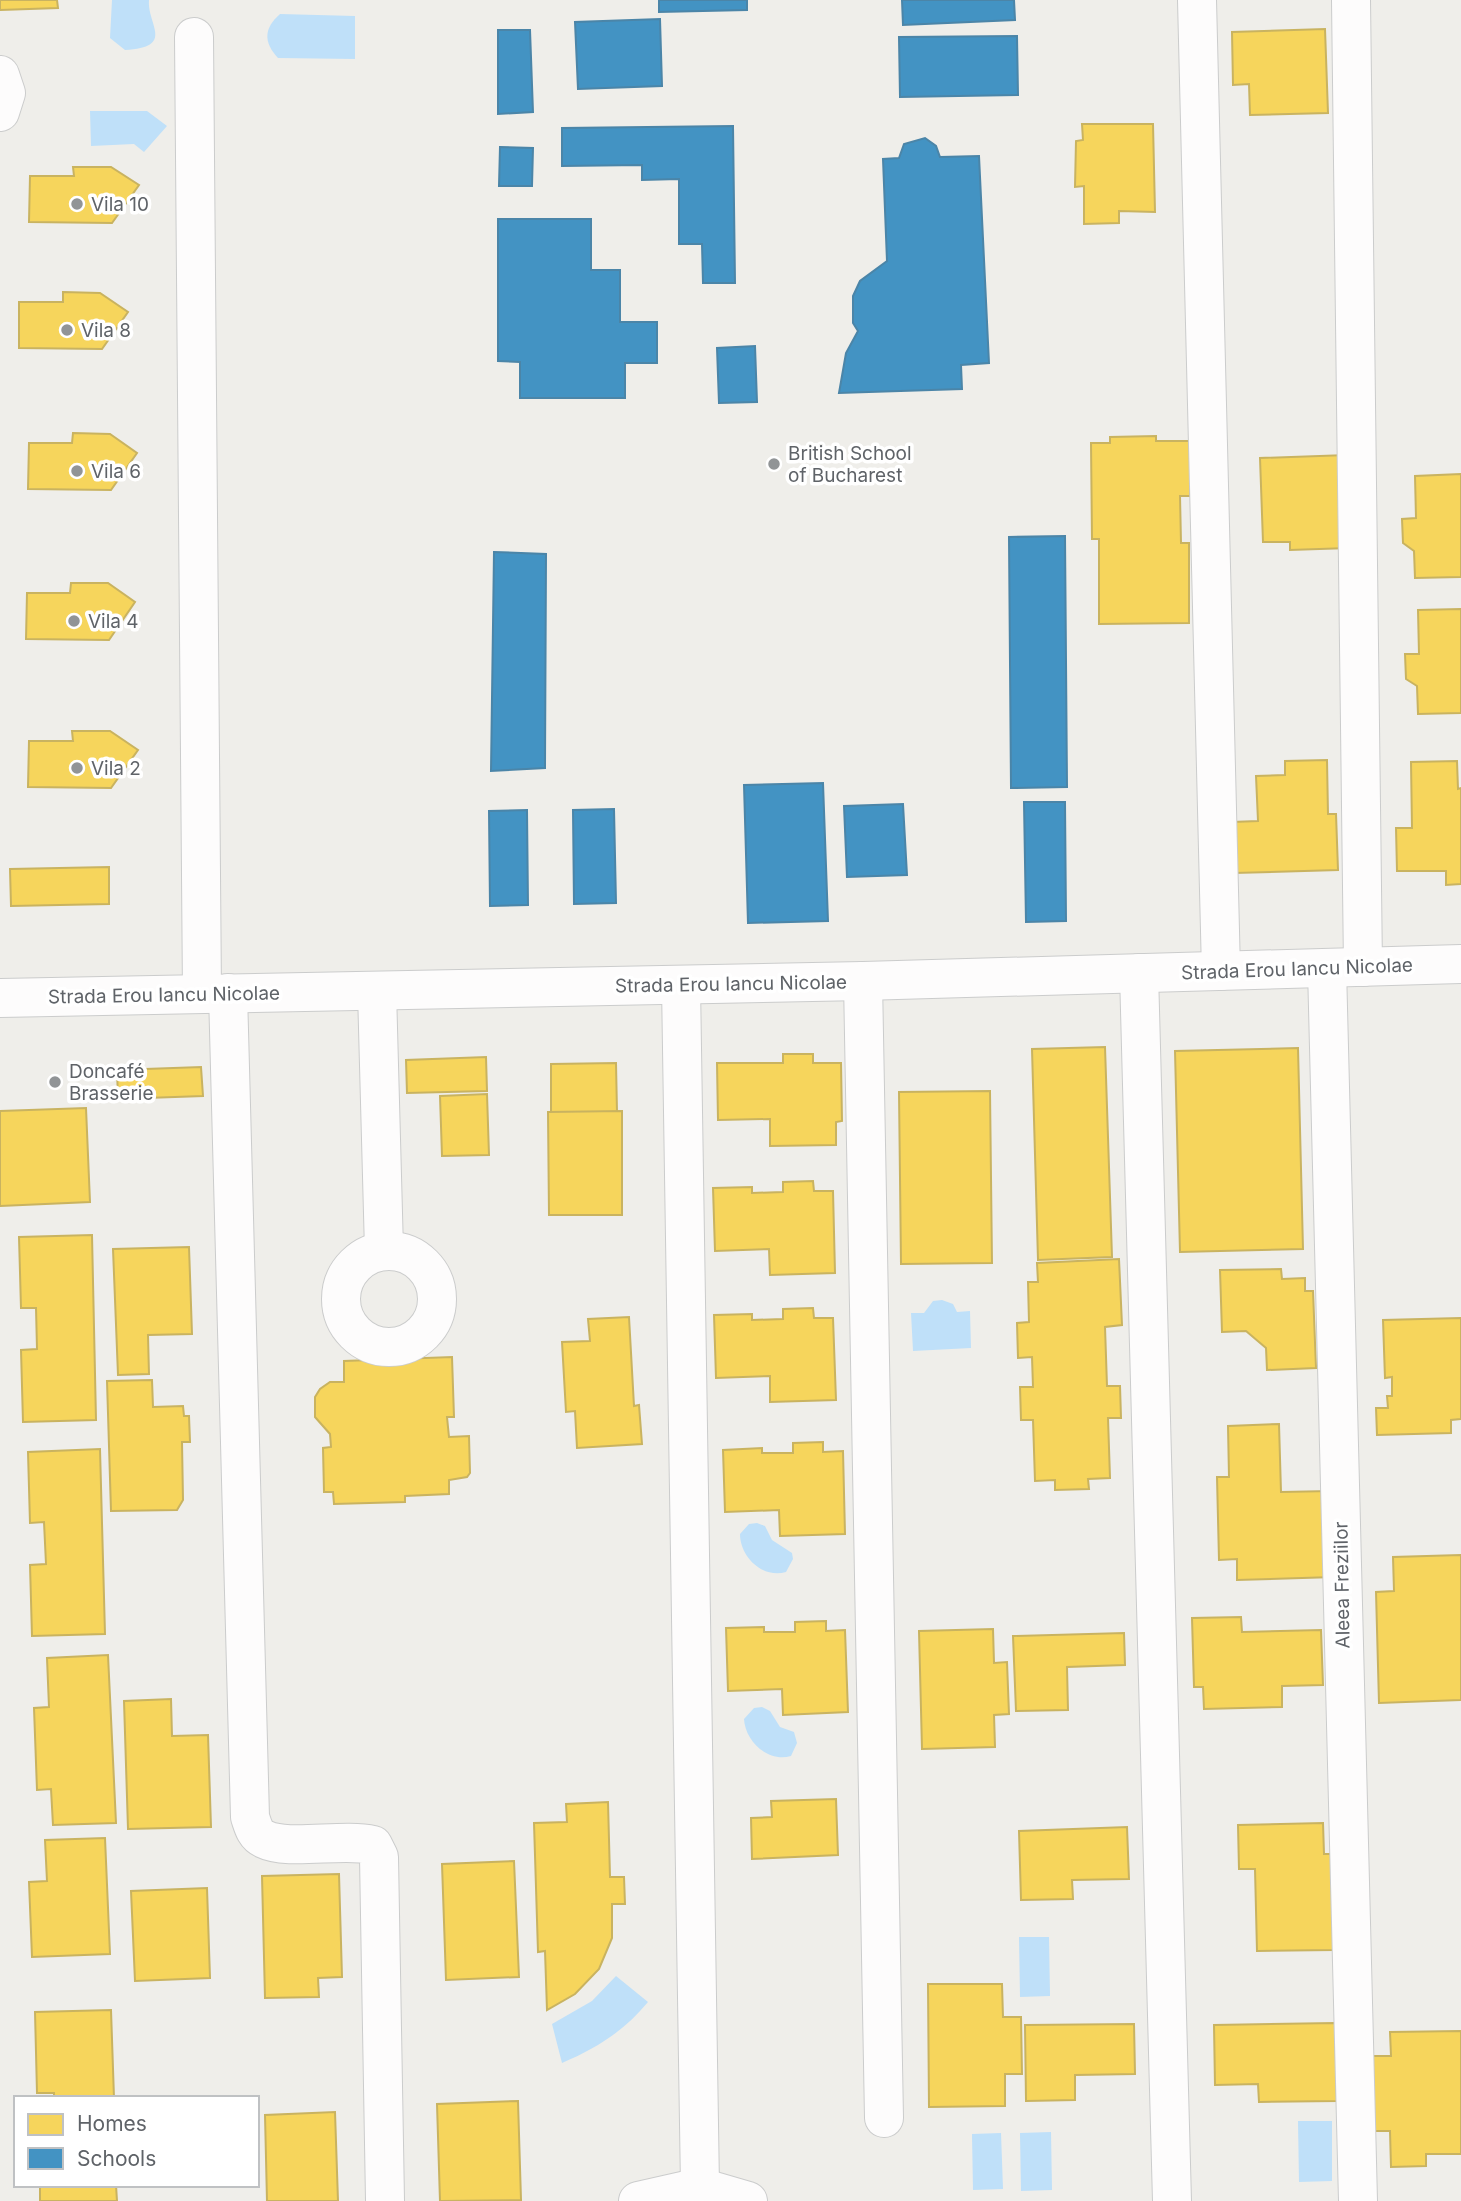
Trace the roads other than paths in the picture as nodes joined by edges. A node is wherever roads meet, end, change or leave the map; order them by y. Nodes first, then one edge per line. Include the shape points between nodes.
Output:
1 (1197, 0) edge
2 (1351, 0) edge
3 (194, 37) dead end
4 (0, 75) edge
5 (0, 112) edge
6 (1461, 964) edge
7 (1345, 968) junction
8 (1221, 971) junction
9 (1139, 973) junction
10 (863, 981) junction
11 (681, 985) junction
12 (377, 991) junction
13 (215, 994) junction
14 (0, 998) edge
15 (384, 1250) dead end
16 (884, 2118) dead end
17 (700, 2187) junction
18 (385, 2200) edge
19 (639, 2201) edge
20 (748, 2201) edge
21 (1172, 2201) edge
22 (1358, 2201) edge

1 - 8 street
2 - 7 street, Aleea Freziilor
3 - 13 street
4 - 5 street via 6,93
6 - 7 street, Strada Erou Iancu Nicolae
7 - 8 street, Strada Erou Iancu Nicolae
7 - 22 street, Aleea Freziilor
8 - 9 street, Strada Erou Iancu Nicolae
9 - 10 street, Strada Erou Iancu Nicolae
9 - 21 street
10 - 11 street, Strada Erou Iancu Nicolae
10 - 16 street
11 - 12 street, Strada Erou Iancu Nicolae
11 - 17 street
12 - 13 street, Strada Erou Iancu Nicolae
12 - 15 street
13 - 14 street, Strada Erou Iancu Nicolae
13 - 18 street via 250,1817 255,1832 265,1840 357,1842 373,1845 379,1857
17 - 19 street
17 - 20 street

